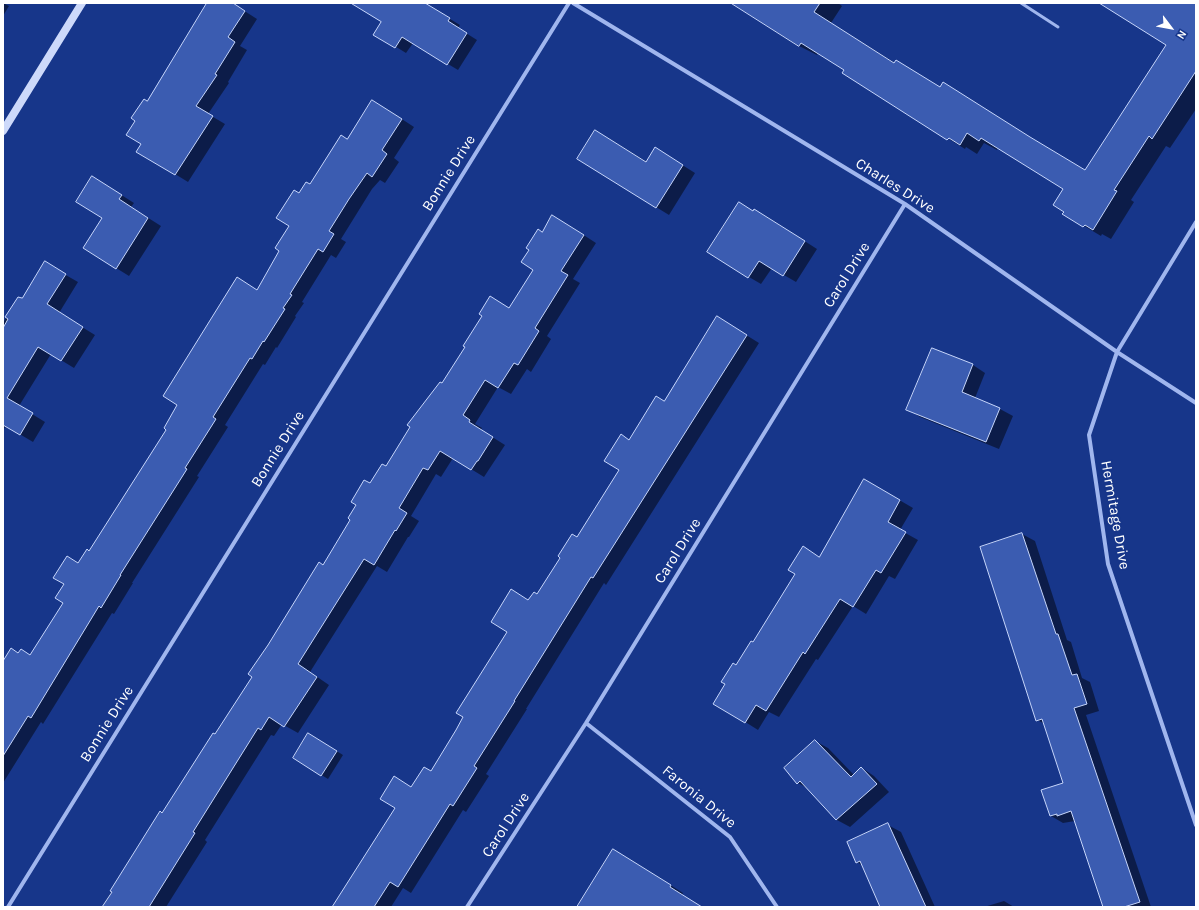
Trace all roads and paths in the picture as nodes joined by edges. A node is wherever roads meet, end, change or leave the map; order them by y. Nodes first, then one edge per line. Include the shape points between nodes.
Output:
1 (82, 3) edge
2 (569, 3) edge
3 (573, 3) edge
4 (1021, 3) edge
5 (1058, 27) dead end
6 (3, 131) edge
7 (904, 204) junction
8 (1196, 222) edge
9 (1117, 352) junction
10 (1196, 403) edge
11 (586, 723) junction
12 (1196, 825) edge
13 (8, 907) edge
14 (467, 907) edge
15 (777, 907) edge

1 - 6 main road
2 - 13 street, Bonnie Drive
3 - 7 street, Charles Drive
4 - 5 lane
7 - 9 street, Charles Drive
7 - 11 street, Carol Drive
8 - 9 street, Hermitage Drive
9 - 10 street, Charles Drive
9 - 12 street, Hermitage Drive via 1089,435 1108,564
11 - 14 street, Carol Drive
11 - 15 street, Faronia Drive via 730,836

